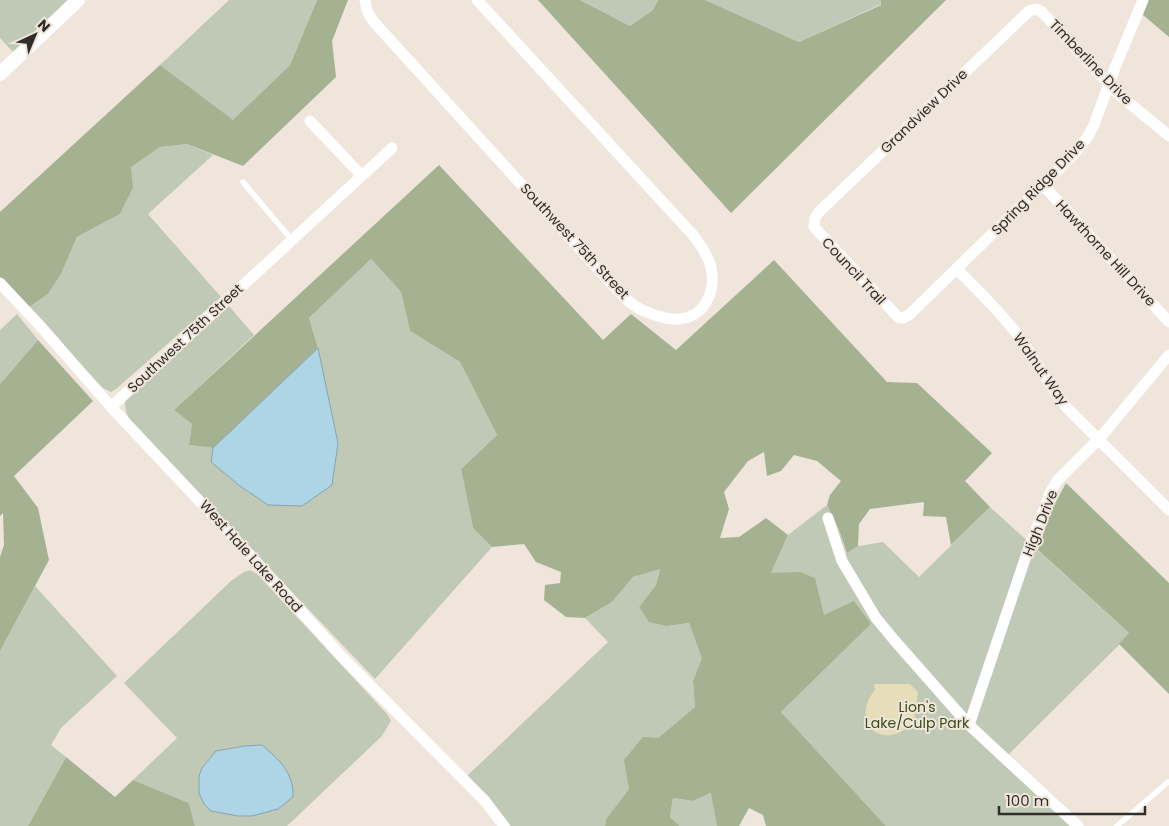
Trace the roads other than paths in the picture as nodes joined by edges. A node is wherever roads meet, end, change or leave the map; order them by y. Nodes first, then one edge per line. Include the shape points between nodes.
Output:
1 (78, 0) edge
2 (365, 0) edge
3 (477, 0) edge
4 (1143, 0) edge
5 (1036, 9) joint
6 (0, 74) edge
7 (1108, 84) junction
8 (310, 121) dead end
9 (1169, 136) edge
10 (392, 148) dead end
11 (361, 175) junction
12 (243, 182) dead end
13 (1043, 185) junction
14 (815, 218) joint
15 (292, 240) junction
16 (956, 269) junction
17 (0, 283) edge
18 (903, 318) joint
19 (1169, 322) edge
20 (1169, 355) edge
21 (111, 407) junction
22 (1099, 439) junction
23 (1169, 510) edge
24 (828, 518) dead end
25 (969, 725) junction
26 (1168, 782) edge
27 (504, 826) edge
28 (1078, 826) edge
29 (1117, 826) edge

1 - 6 street
2 - 3 street, Southwest 75th Street via 373,21 632,303 641,310 664,318 694,315 704,307 711,294 712,282 710,263 693,235
4 - 7 street, Spring Ridge Drive
5 - 7 street, Timberline Drive
5 - 14 street, Grandview Drive via 1029,11
7 - 9 street, Timberline Drive
7 - 13 street, Spring Ridge Drive via 1087,138
8 - 11 street
10 - 11 street, Southwest 75th Street
11 - 15 street, Southwest 75th Street
12 - 15 lane
13 - 16 street, Spring Ridge Drive
13 - 19 street, Hawthorne Hill Drive
14 - 18 street, Council Trail via 814,227 894,313
15 - 21 street, Southwest 75th Street
16 - 18 street, Spring Ridge Drive
16 - 22 street, Walnut Way via 1005,318 1067,408
17 - 21 street, West Hale Lake Road
20 - 22 street, High Drive
21 - 27 street, West Hale Lake Road via 342,658 485,801
22 - 23 street, Walnut Way
22 - 25 street, High Drive via 1057,481 1050,493
24 - 25 street via 842,561 876,618
25 - 28 street
26 - 29 lane

